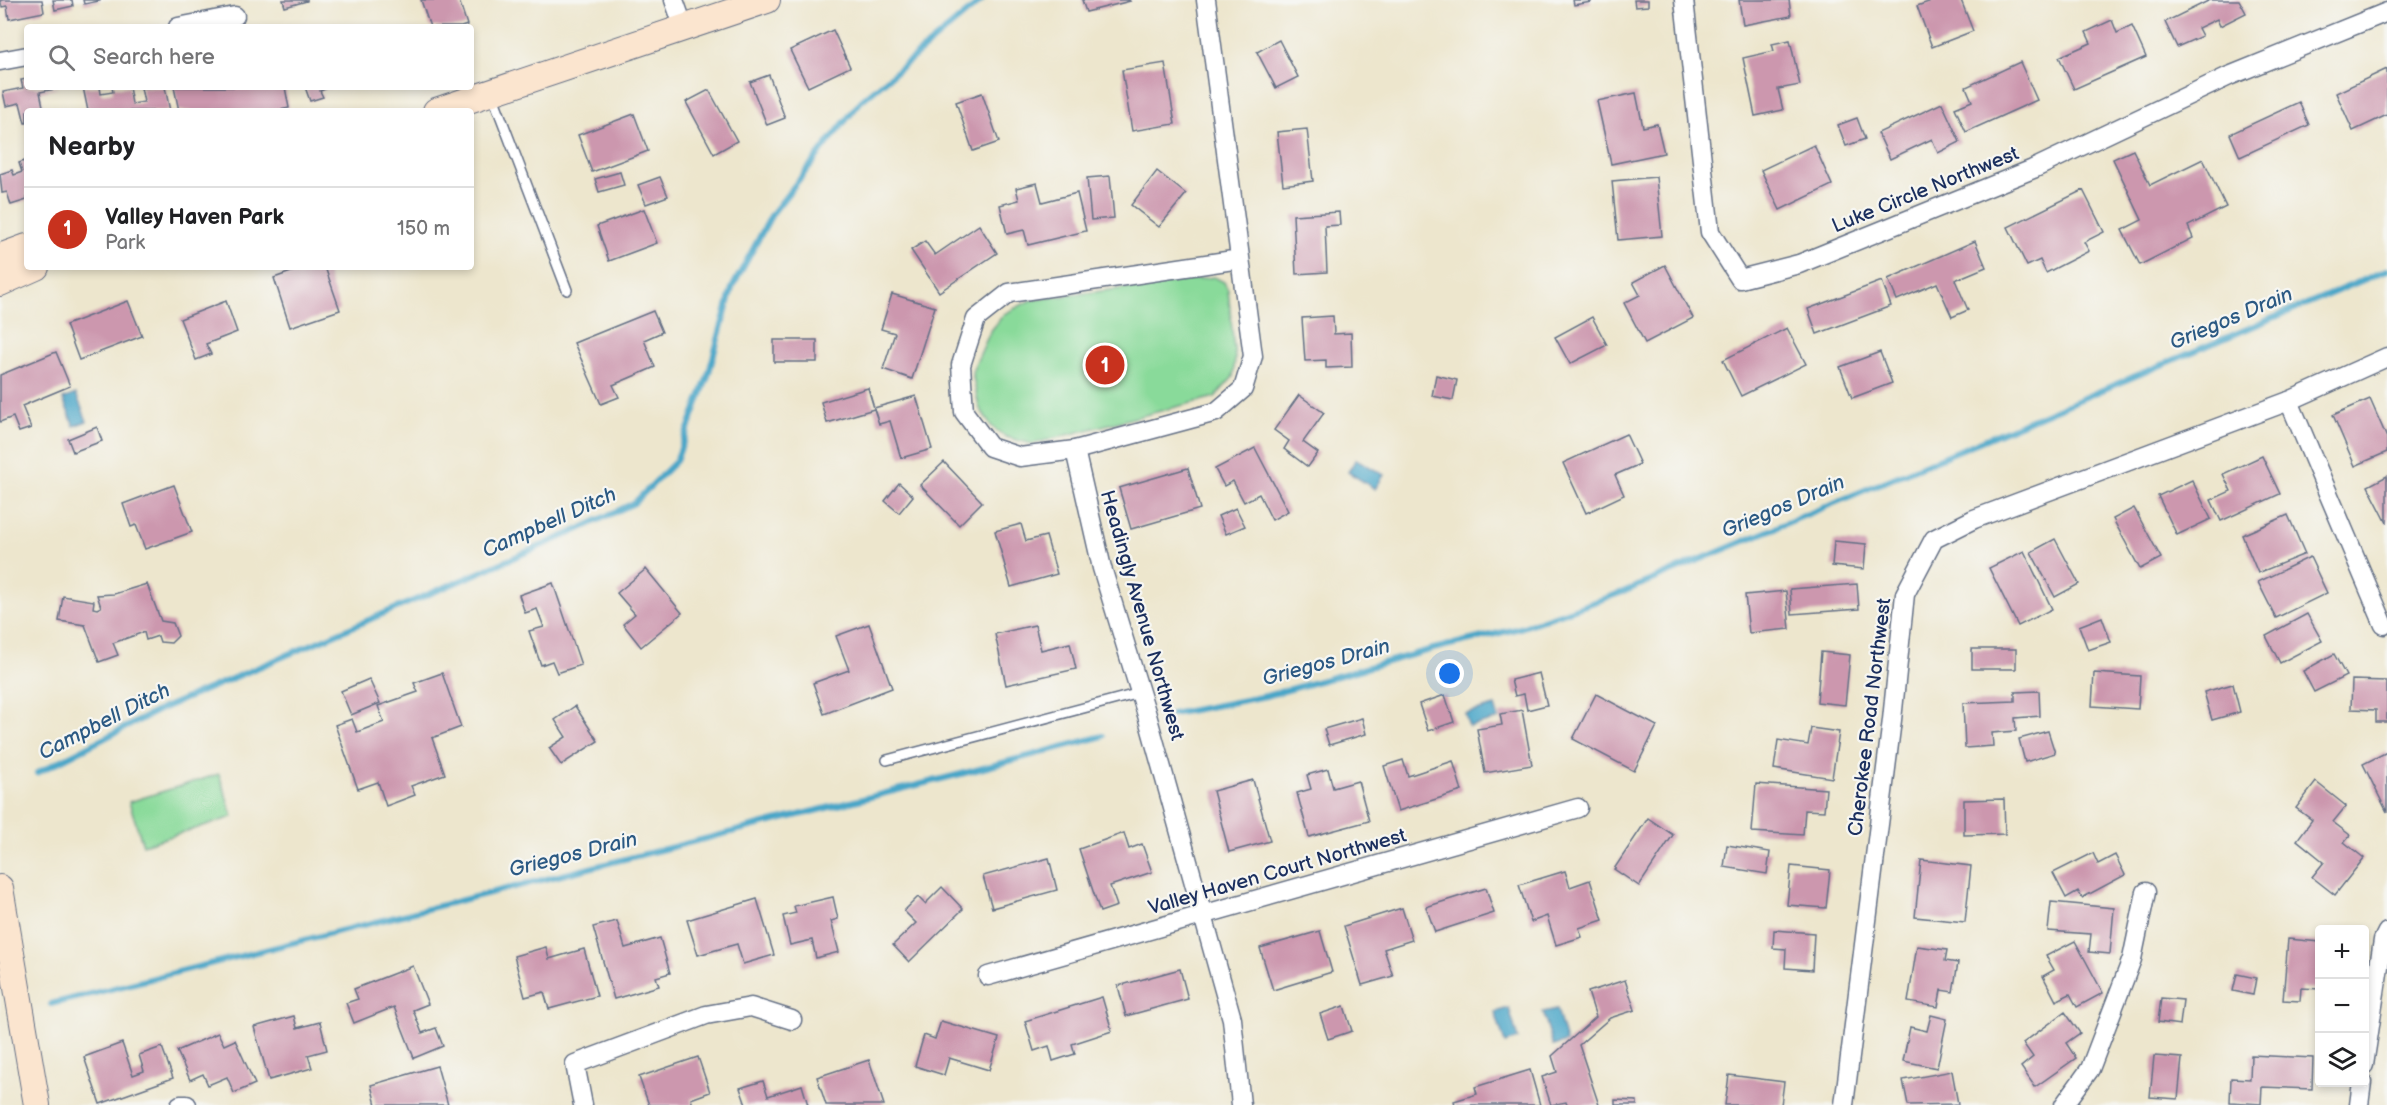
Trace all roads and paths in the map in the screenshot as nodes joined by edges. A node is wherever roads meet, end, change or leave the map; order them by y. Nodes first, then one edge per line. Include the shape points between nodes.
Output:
1 (674, 0) edge
2 (767, 0) edge
3 (1206, 0) edge
4 (1684, 0) edge
5 (2387, 12) edge
6 (236, 16) dead end
7 (194, 24) edge
8 (684, 28) junction
9 (24, 57) edge
10 (0, 62) edge
11 (491, 92) junction
12 (445, 108) edge
13 (24, 247) edge
14 (0, 257) edge
15 (1240, 259) junction
16 (29, 270) edge
17 (0, 283) edge
18 (567, 290) dead end
19 (2387, 357) edge
20 (2289, 401) junction
21 (1075, 450) junction
22 (2384, 626) dead end
23 (1140, 693) junction
24 (887, 760) dead end
25 (1578, 808) dead end
26 (0, 888) edge
27 (2146, 892) dead end
28 (1203, 916) junction
29 (2387, 933) edge
30 (988, 976) dead end
31 (792, 1020) dead end
32 (2369, 1033) edge
33 (2361, 1087) edge
34 (37, 1105) edge
35 (180, 1105) edge
36 (187, 1105) edge
37 (583, 1105) edge
38 (1241, 1105) edge
39 (1844, 1105) edge
40 (2064, 1105) edge
41 (2359, 1105) edge

1 - 8 street
2 - 8 main road
3 - 15 street
4 - 5 street, Luke Circle Northwest via 1710,232 1740,279 1799,264 2032,169 2229,76
6 - 7 street
8 - 11 main road
9 - 10 street
11 - 12 main road
11 - 18 lane
13 - 14 main road
15 - 21 street via 1253,356 1243,389 1216,412
15 - 21 street via 1009,292 976,319 961,365 964,412 990,447 1020,457
16 - 17 main road
19 - 20 street, Cherokee Road Northwest
20 - 22 street
20 - 39 street, Cherokee Road Northwest via 1974,519 1934,539 1905,594
21 - 23 street, Headingly Avenue Northwest via 1102,568
23 - 24 lane
23 - 28 street, Headingly Avenue Northwest
25 - 28 street, Valley Haven Court Northwest
26 - 34 main road
27 - 40 street via 2132,959 2090,1069
28 - 30 street, Valley Haven Court Northwest
28 - 38 street, Headingly Avenue Northwest via 1232,1019
29 - 32 street
31 - 37 street via 751,1007 706,1015 575,1064
33 - 41 street
35 - 36 street

